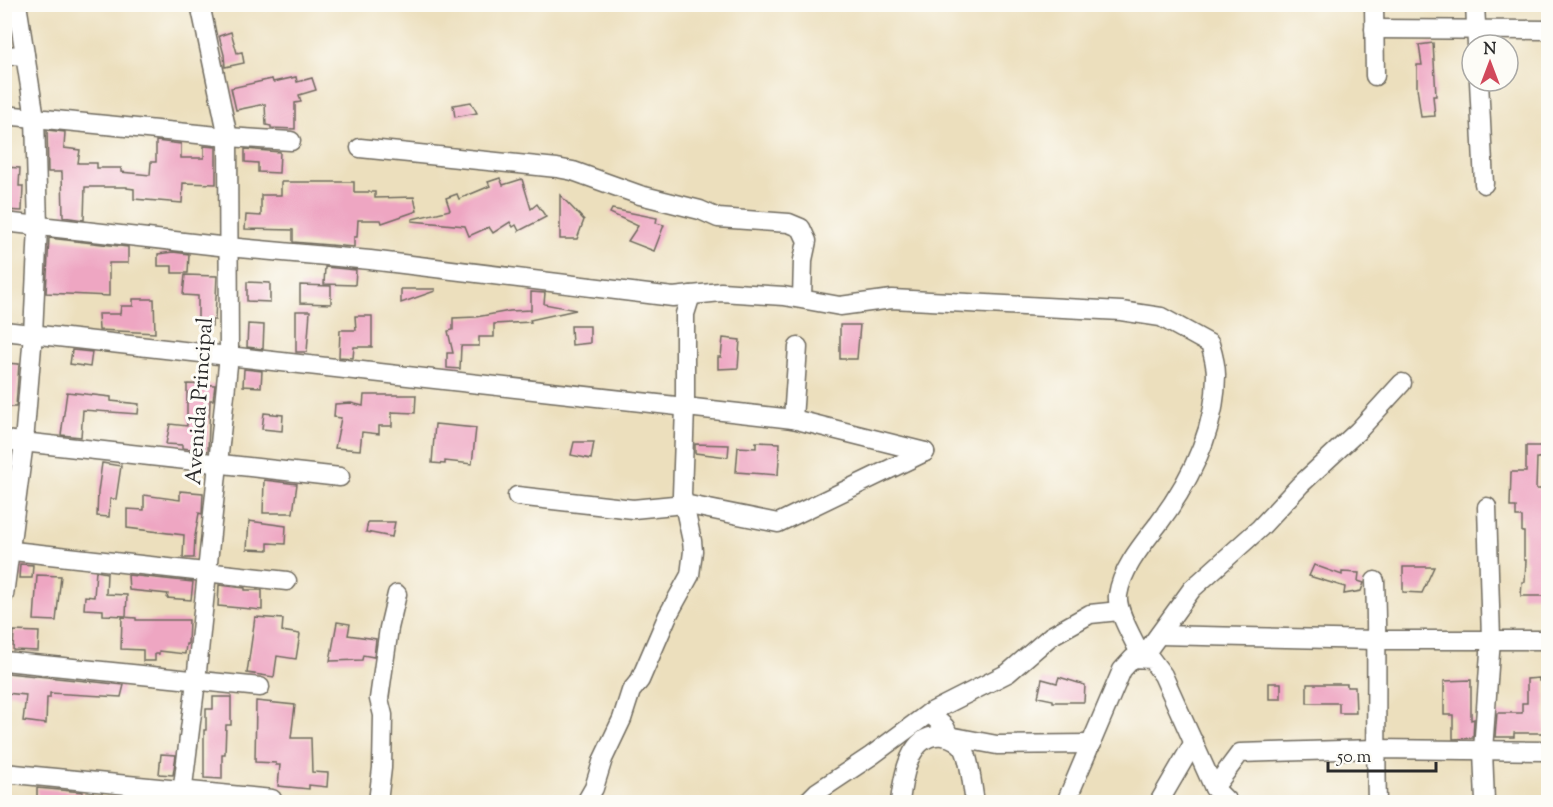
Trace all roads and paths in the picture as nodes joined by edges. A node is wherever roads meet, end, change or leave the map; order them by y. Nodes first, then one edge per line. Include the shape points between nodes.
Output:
1 (17, 4) edge
2 (200, 4) edge
3 (1374, 4) edge
4 (1475, 4) edge
5 (1374, 29) junction
6 (1548, 30) edge
7 (1476, 33) edge
8 (1517, 33) edge
9 (1460, 36) edge
10 (25, 55) junction
11 (4, 56) edge
12 (1375, 76) dead end
13 (1480, 93) edge
14 (4, 115) edge
15 (35, 118) junction
16 (228, 138) junction
17 (291, 141) dead end
18 (360, 148) dead end
19 (1484, 184) dead end
20 (4, 222) edge
21 (38, 225) junction
22 (228, 247) junction
23 (691, 295) junction
24 (802, 298) junction
25 (4, 331) edge
26 (33, 334) junction
27 (798, 347) dead end
28 (229, 355) junction
29 (1402, 383) dead end
30 (686, 407) junction
31 (793, 419) junction
32 (4, 440) edge
33 (24, 442) junction
34 (218, 464) junction
35 (339, 477) dead end
36 (517, 496) dead end
37 (684, 504) junction
38 (1487, 507) dead end
39 (8, 550) edge
40 (207, 572) junction
41 (287, 581) dead end
42 (1375, 581) dead end
43 (397, 594) dead end
44 (4, 595) edge
45 (1119, 611) junction
46 (1159, 634) junction
47 (1491, 639) junction
48 (1377, 640) junction
49 (1548, 640) edge
50 (1142, 658) junction
51 (4, 661) edge
52 (196, 681) junction
53 (260, 687) dead end
54 (929, 713) junction
55 (950, 736) junction
56 (1194, 742) junction
57 (1092, 744) junction
58 (1375, 749) junction
59 (1483, 750) junction
60 (1548, 751) edge
61 (4, 773) edge
62 (1214, 788) junction
63 (182, 796) edge
64 (272, 799) dead end
65 (378, 802) edge
66 (586, 802) edge
67 (807, 802) edge
68 (900, 802) edge
69 (975, 802) edge
70 (1066, 802) edge
71 (1159, 802) edge
72 (1228, 802) edge
73 (1377, 802) edge
74 (1485, 802) edge

1 - 10 street
2 - 16 street, Avenida Principal
3 - 5 street
4 - 7 street
5 - 9 street
5 - 12 street
6 - 8 street
10 - 11 street
10 - 15 street
13 - 19 street
14 - 15 street
15 - 16 street
15 - 21 street
16 - 17 street
16 - 22 street, Avenida Principal
18 - 24 street via 557,168 718,218 789,223 801,228 807,241
20 - 21 street
21 - 22 street
21 - 26 street
22 - 23 street via 673,297
22 - 28 street, Avenida Principal
23 - 24 street via 721,292
23 - 30 street via 685,314
24 - 45 street via 840,306 892,299 1121,311 1161,317 1210,344 1216,373 1214,404 1202,447 1169,509 1125,572 1118,595
25 - 26 street
26 - 28 street
26 - 33 street
27 - 31 street
28 - 30 street
28 - 34 street, Avenida Principal
29 - 46 street via 1260,528 1192,589
30 - 31 street
30 - 37 street
31 - 37 street via 925,452 778,524
32 - 33 street
33 - 34 street
33 - 39 street
34 - 35 street
34 - 40 street, Avenida Principal
36 - 37 street via 633,508
37 - 66 street via 693,551 690,575 631,691
38 - 47 street
39 - 40 street
39 - 44 street
40 - 41 street
40 - 52 street, Avenida Principal
42 - 48 street
43 - 65 street via 388,628 379,699 383,715
45 - 50 street
45 - 54 street via 1090,614 1051,636 1008,673
46 - 48 street
46 - 50 street
47 - 48 street
47 - 49 street
47 - 59 street
48 - 58 street
50 - 56 street via 1151,659 1163,675
50 - 57 street via 1133,658 1122,670
51 - 52 street
52 - 53 street
52 - 63 street, Avenida Principal
54 - 55 street
54 - 67 street
55 - 57 street via 997,745
55 - 68 street via 935,735 922,741 909,757
55 - 69 street via 965,751
56 - 62 street
56 - 71 street
57 - 70 street
58 - 59 street
58 - 62 street via 1240,753
58 - 73 street
59 - 60 street
59 - 74 street
61 - 63 street
62 - 72 street
63 - 64 street

